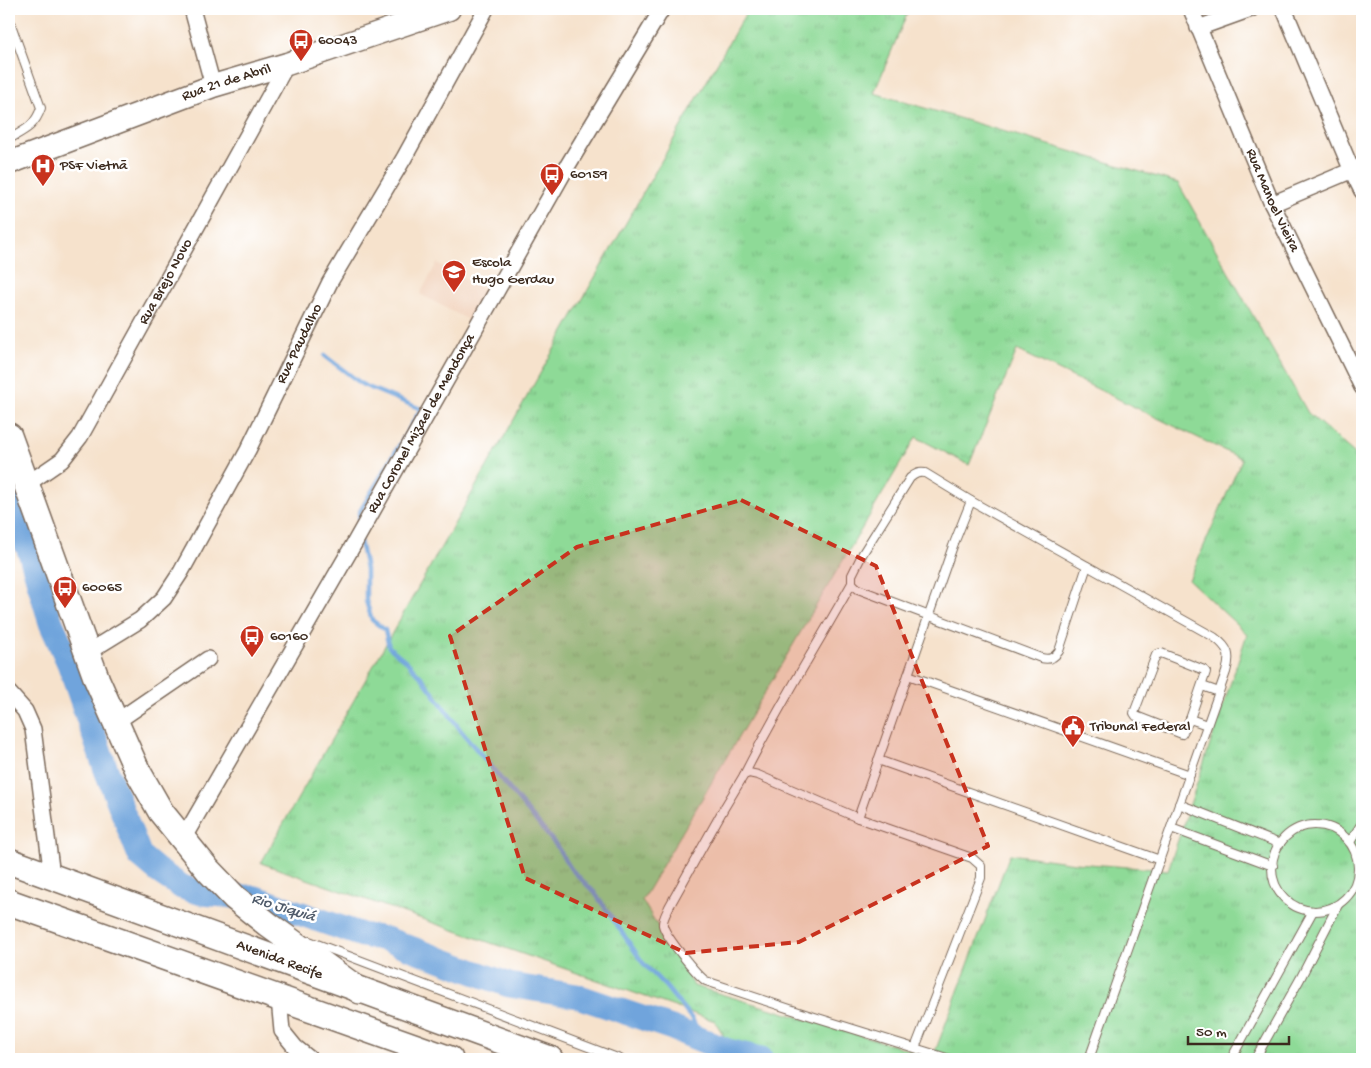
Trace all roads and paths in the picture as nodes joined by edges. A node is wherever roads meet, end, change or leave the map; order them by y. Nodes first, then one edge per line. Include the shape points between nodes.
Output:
1 (192, 9) edge
2 (449, 9) edge
3 (486, 9) edge
4 (662, 9) edge
5 (1191, 9) edge
6 (1251, 9) edge
7 (1284, 9) edge
8 (9, 19) edge
9 (1198, 28) junction
10 (286, 64) junction
11 (213, 86) junction
12 (9, 139) edge
13 (9, 164) edge
14 (1357, 169) edge
15 (1362, 191) edge
16 (1272, 204) junction
17 (1362, 387) edge
18 (9, 436) edge
19 (27, 484) junction
20 (971, 502) junction
21 (1087, 566) junction
22 (852, 583) junction
23 (929, 616) junction
24 (88, 652) junction
25 (208, 659) dead end
26 (908, 675) junction
27 (1202, 686) junction
28 (1219, 692) junction
29 (9, 693) edge
30 (1190, 719) junction
31 (116, 722) junction
32 (1207, 725) junction
33 (878, 760) junction
34 (744, 775) junction
35 (1190, 775) junction
36 (1179, 804) junction
37 (858, 818) junction
38 (1362, 823) edge
39 (1171, 828) junction
40 (183, 839) junction
41 (1350, 842) junction
42 (1280, 844) junction
43 (1160, 860) junction
44 (9, 861) edge
45 (1273, 866) junction
46 (1362, 868) edge
47 (52, 876) junction
48 (1358, 876) junction
49 (9, 902) edge
50 (1338, 905) junction
51 (1313, 911) junction
52 (270, 926) junction
53 (360, 990) junction
54 (279, 999) junction
55 (915, 1048) junction
56 (310, 1059) edge
57 (450, 1059) edge
58 (550, 1059) edge
59 (620, 1059) edge
60 (950, 1059) edge
61 (1089, 1059) edge
62 (1231, 1059) edge
63 (1254, 1059) edge

1 - 11 street
2 - 10 street, Rua 21 de Abril
3 - 24 street, Rua Paudalho via 404,158 330,282 248,450 181,572 164,598 140,620
4 - 40 street, Rua Coronel Mizael de Mendonça via 566,170 356,542
5 - 9 street, Rua Manoel Vieira
6 - 9 street
7 - 14 street
8 - 12 lane via 41,108 30,126
9 - 16 street, Rua Manoel Vieira
10 - 11 street, Rua 21 de Abril
10 - 19 street, Rua Brejo Novo via 80,437 62,460
11 - 13 street, Rua 21 de Abril
14 - 15 street
14 - 16 street
16 - 17 street, Rua Manoel Vieira
18 - 19 main road
19 - 24 main road
20 - 21 lane
20 - 22 lane via 924,473 914,475 864,553 852,575
20 - 23 lane
21 - 23 lane via 1062,643 1051,659
21 - 28 lane via 1219,640 1229,659
22 - 23 lane via 858,589
22 - 34 lane
23 - 26 lane
24 - 31 main road
25 - 31 street
26 - 33 lane
26 - 35 lane
27 - 28 lane
27 - 30 lane
27 - 30 lane via 1204,670 1158,654 1134,714 1180,734
28 - 32 lane
29 - 47 street via 25,711 33,729
30 - 32 lane
31 - 40 main road via 141,778 161,812
32 - 35 lane
33 - 37 lane
33 - 43 lane
34 - 37 lane via 758,775
34 - 55 lane via 669,907 663,922 665,930 706,981
35 - 36 lane
36 - 39 lane
36 - 42 lane
37 - 55 lane via 972,858 981,866 981,878
38 - 41 lane
39 - 43 lane
39 - 45 lane
40 - 52 main road via 235,898
41 - 42 lane via 1340,832 1316,825 1295,830
41 - 48 lane via 1358,860
42 - 45 lane
43 - 61 lane
44 - 47 main road, Avenida Recife
45 - 51 lane via 1279,891 1296,906
46 - 48 lane
47 - 53 main road, Avenida Recife
48 - 50 lane via 1350,893
49 - 54 main road
50 - 51 lane
50 - 63 lane
51 - 62 lane
52 - 53 main road
52 - 59 lane
53 - 58 main road, Avenida Recife
54 - 56 street via 282,1031
54 - 57 main road
55 - 60 lane

